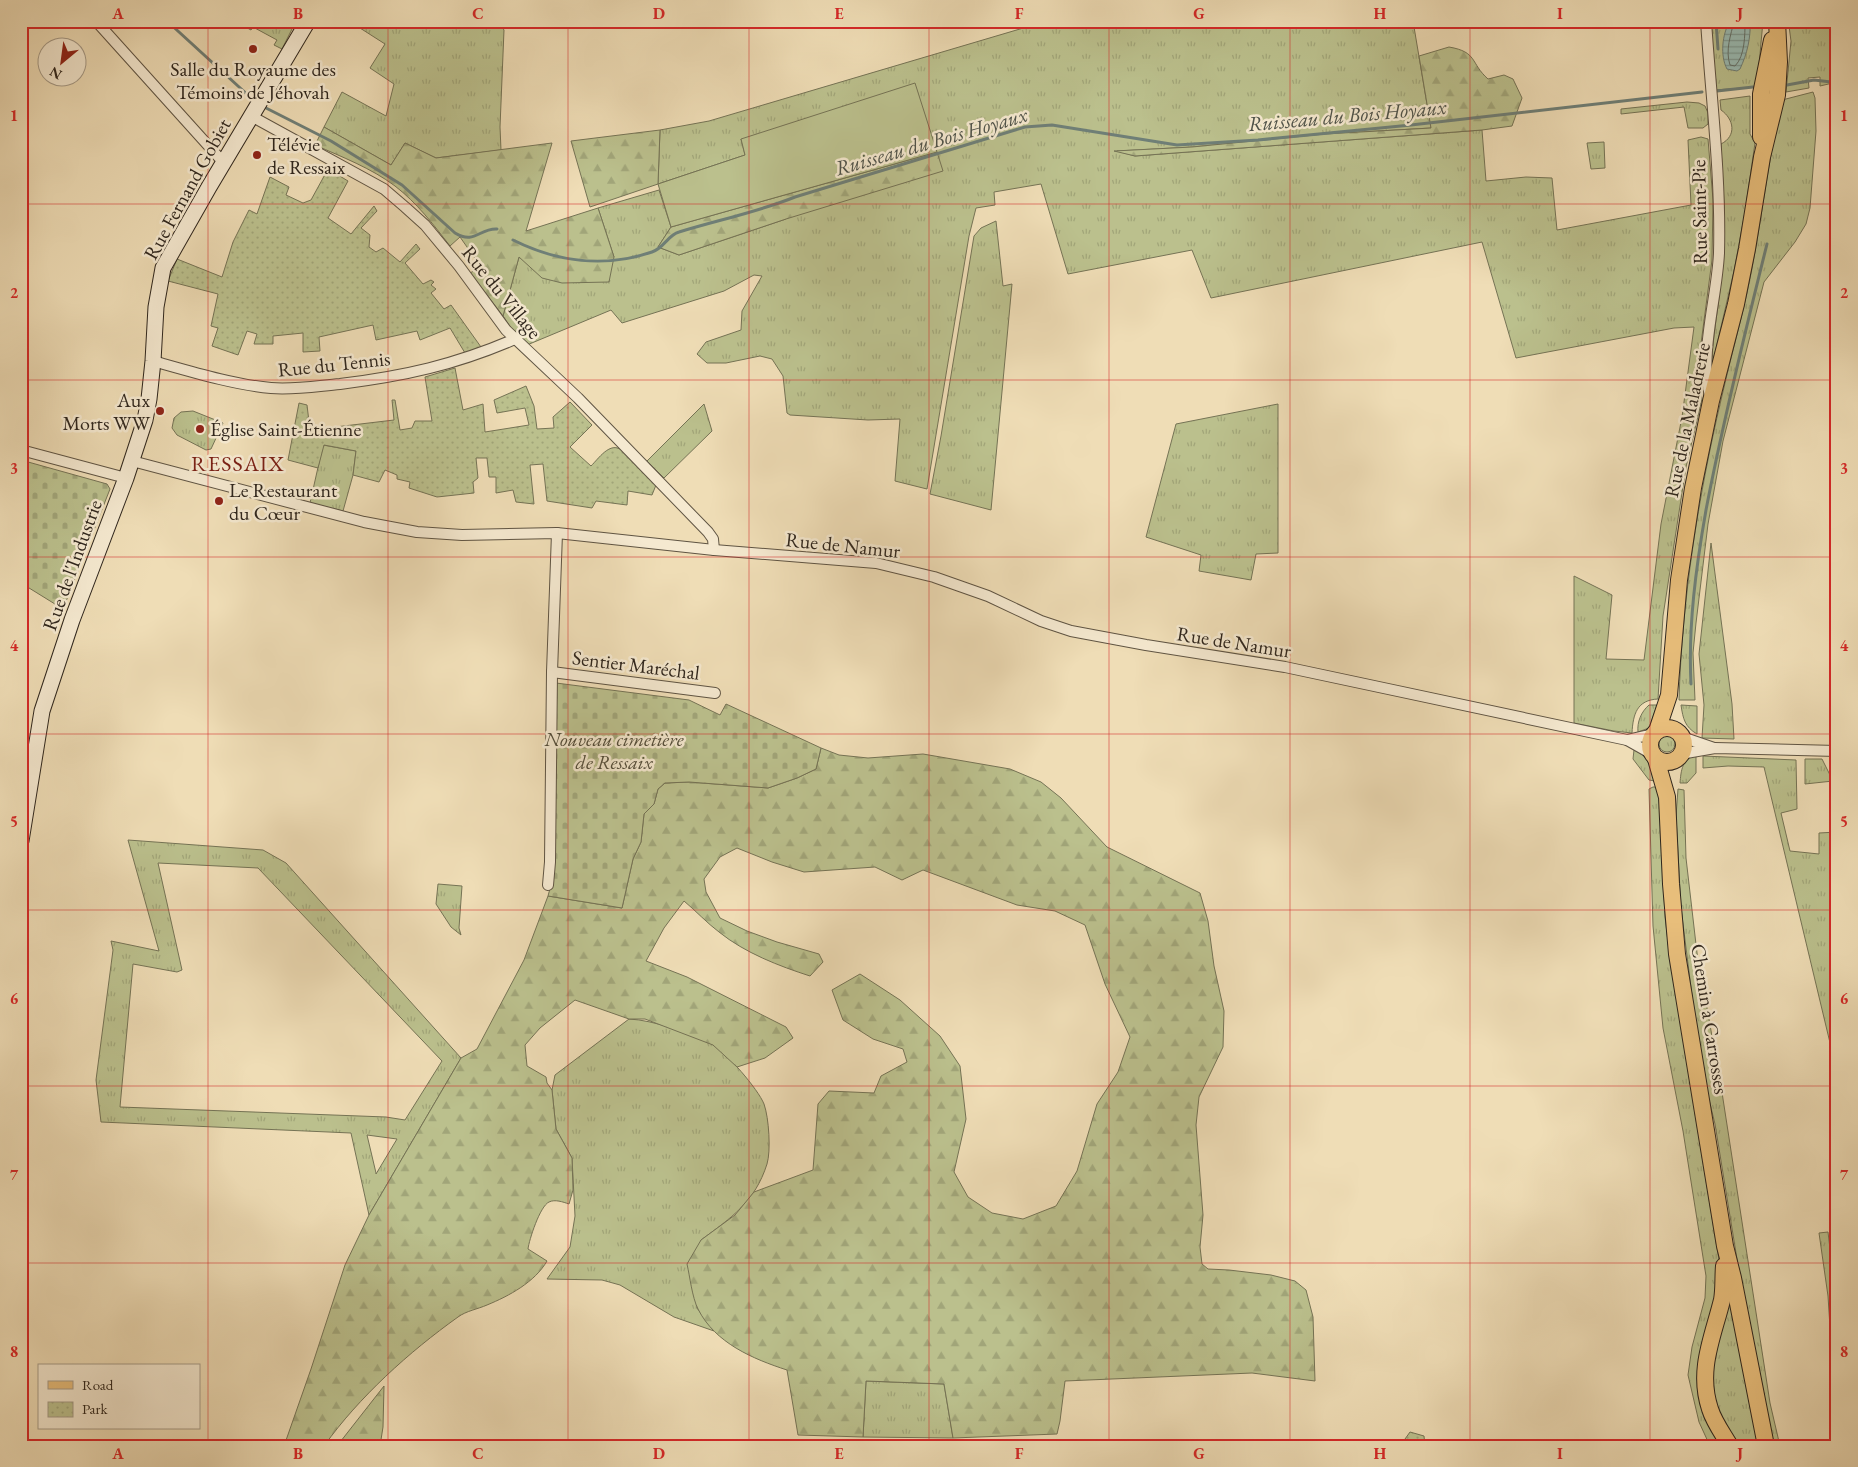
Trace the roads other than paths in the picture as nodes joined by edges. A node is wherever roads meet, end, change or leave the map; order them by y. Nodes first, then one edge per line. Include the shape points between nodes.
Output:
1 (96, 21) edge
2 (308, 21) edge
3 (1706, 21) edge
4 (1776, 21) edge
5 (251, 116) junction
6 (224, 162) junction
7 (519, 343) junction
8 (153, 361) junction
9 (1711, 401) junction
10 (21, 450) edge
11 (132, 461) junction
12 (126, 478) junction
13 (557, 533) junction
14 (714, 550) junction
15 (552, 672) junction
16 (714, 693) dead end
17 (1669, 695) junction
18 (1655, 732) junction
19 (1680, 734) junction
20 (1627, 740) junction
21 (1715, 748) junction
22 (1837, 750) edge
23 (1654, 756) junction
24 (1678, 757) junction
25 (1667, 798) junction
26 (21, 842) edge
27 (548, 885) dead end
28 (1725, 1246) junction
29 (1730, 1446) edge
30 (1766, 1446) edge

1 - 6 street
2 - 5 street, Rue Fernand Gobiet
3 - 9 street, Rue Saint-Pie via 1719,233 1706,365
4 - 9 main road, Rue de la Maladrerie via 1777,95 1762,157 1736,304
5 - 6 street, Rue Fernand Gobiet
5 - 7 street, Rue du Village via 384,189 425,225
6 - 8 street, Rue Fernand Gobiet via 163,268 156,307
7 - 8 street, Rue du Tennis via 405,375 294,388 258,386
7 - 14 street, Rue du Village via 578,398 701,524 713,539
8 - 11 street, Rue Fernand Gobiet via 145,420
9 - 17 main road, Rue de la Maladrerie via 1684,538
10 - 12 street
11 - 12 street, Rue Fernand Gobiet
11 - 13 street, Rue de Namur via 364,522 417,532 462,535
12 - 26 street, Rue de l'Industrie via 72,620 42,711
13 - 14 street, Rue de Namur
13 - 15 street, Sentier Maréchal
14 - 20 street, Rue de Namur via 853,560 898,567 969,589 1071,631 1285,667
15 - 16 street, Sentier Maréchal
15 - 27 street, Sentier Maréchal
17 - 18 main road, Rue de la Maladrerie
17 - 19 main road, Rue de la Maladrerie
18 - 19 main road via 1667,728
18 - 20 street, Rue de Namur
18 - 23 main road via 1650,744
19 - 21 street
19 - 24 main road via 1684,748
20 - 23 street, Rue de Namur
21 - 22 street
21 - 24 street via 1686,752
23 - 24 main road via 1666,762
23 - 25 main road, Chemin à Carrosses
24 - 25 main road, Chemin à Carrosses
25 - 28 main road, Chemin à Carrosses via 1677,954
28 - 29 main road, Chemin à Carrosses via 1722,1300 1706,1355 1704,1374 1710,1409
28 - 30 main road, Chemin à Carrosses

